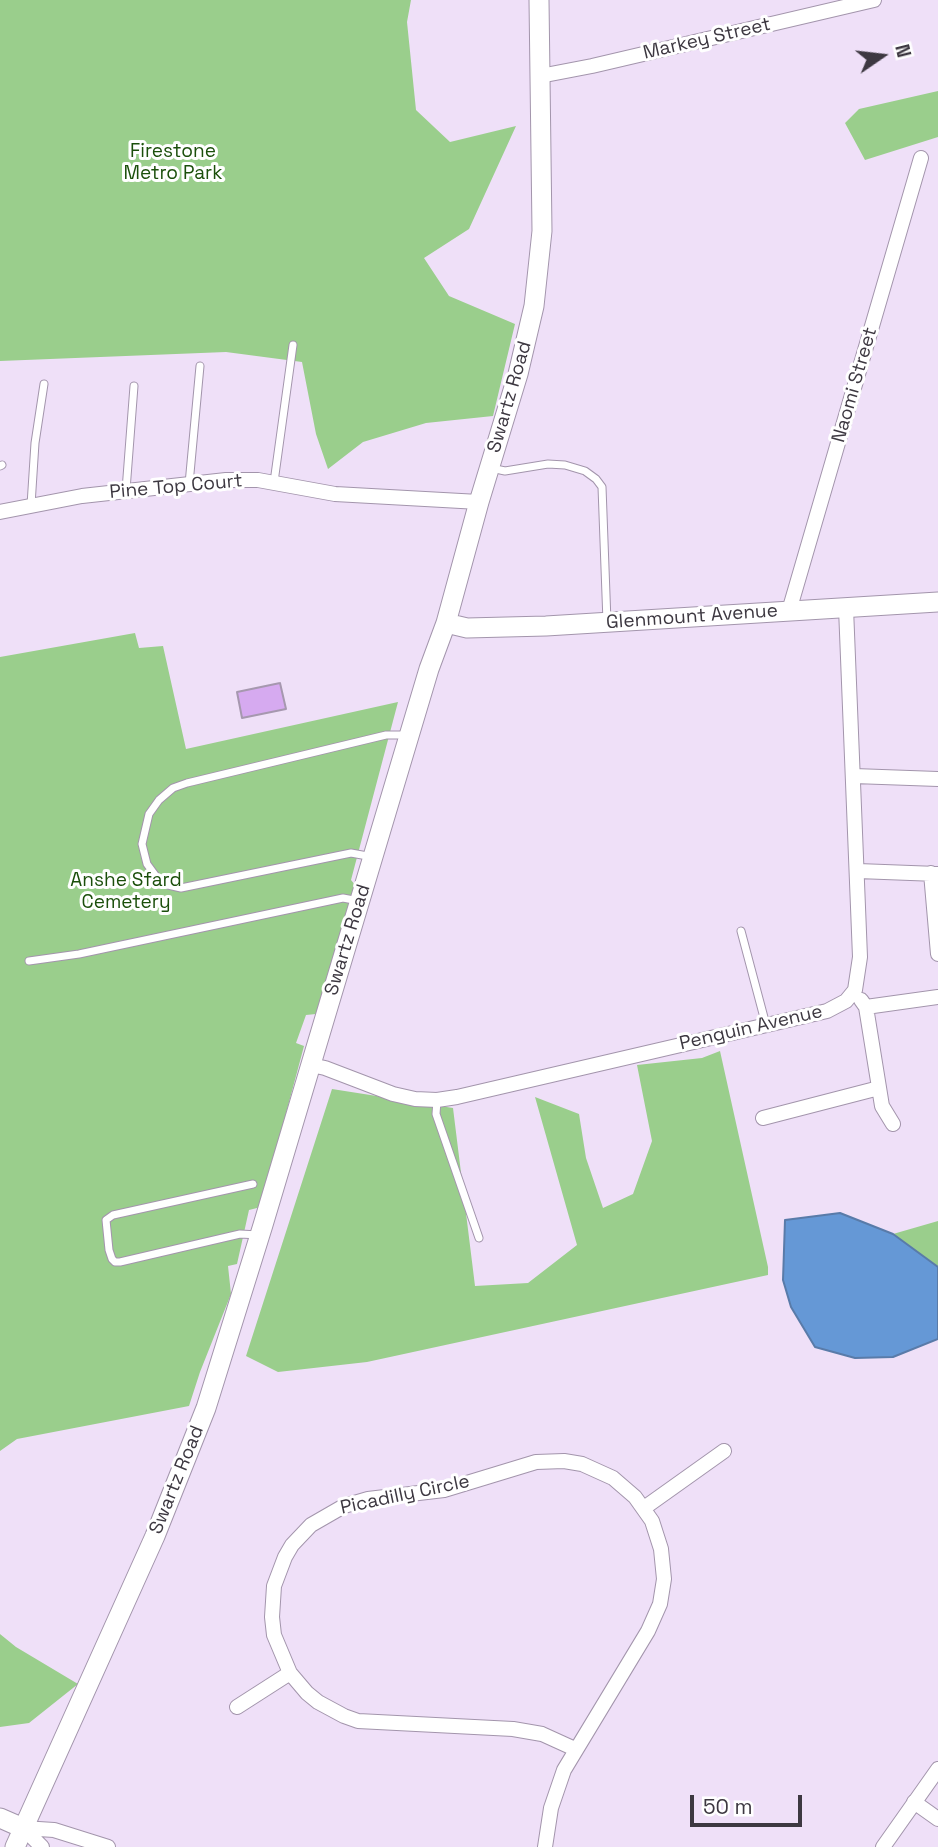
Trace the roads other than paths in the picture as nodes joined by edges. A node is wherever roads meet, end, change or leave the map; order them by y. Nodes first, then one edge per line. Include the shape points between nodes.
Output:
1 (539, 0) edge
2 (874, 0) edge
3 (540, 76) junction
4 (921, 159) dead end
5 (293, 345) dead end
6 (200, 366) dead end
7 (44, 384) dead end
8 (134, 386) dead end
9 (489, 468) junction
10 (274, 483) junction
11 (190, 484) junction
12 (127, 490) junction
13 (478, 502) junction
14 (31, 506) junction
15 (0, 512) edge
16 (938, 602) edge
17 (846, 608) junction
18 (789, 611) junction
19 (607, 622) junction
20 (446, 623) junction
21 (410, 735) junction
22 (853, 776) junction
23 (938, 779) edge
24 (373, 858) junction
25 (858, 872) junction
26 (934, 874) edge
27 (360, 902) junction
28 (741, 931) dead end
29 (938, 954) edge
30 (29, 961) dead end
31 (855, 990) junction
32 (938, 997) edge
33 (866, 1007) junction
34 (766, 1025) junction
35 (311, 1065) junction
36 (879, 1088) junction
37 (437, 1100) junction
38 (763, 1118) dead end
39 (893, 1124) dead end
40 (253, 1184) dead end
41 (260, 1235) junction
42 (479, 1238) dead end
43 (724, 1451) dead end
44 (644, 1508) junction
45 (290, 1673) junction
46 (237, 1707) dead end
47 (575, 1749) junction
48 (938, 1769) edge
49 (914, 1802) junction
50 (0, 1818) edge
51 (938, 1819) edge
52 (23, 1828) junction
53 (16, 1847) edge
54 (42, 1847) edge
55 (107, 1847) edge
56 (545, 1847) edge
57 (883, 1847) edge

1 - 3 street, Swartz Road
2 - 3 street, Markey Street
3 - 9 street, Swartz Road via 540,263 526,340
4 - 18 street, Naomi Street
5 - 10 lane
6 - 11 lane
7 - 14 lane
8 - 12 lane
9 - 13 street, Swartz Road
9 - 19 lane via 505,471 565,465 596,479 602,487
10 - 11 street, Pine Top Court via 226,480
10 - 13 street, Pine Top Court via 335,494
11 - 12 street, Pine Top Court
12 - 14 street, Pine Top Court
13 - 20 street, Swartz Road
14 - 15 street, Pine Top Court
16 - 17 street, Glenmount Avenue
17 - 18 street, Glenmount Avenue
17 - 22 street
18 - 19 street, Glenmount Avenue
19 - 20 street, Glenmount Avenue via 504,628
20 - 21 street, Swartz Road
21 - 24 street, Swartz Road
21 - 24 lane via 386,736 173,788 149,814 142,844 147,864 158,879 181,887 351,853
22 - 23 street
22 - 25 street
24 - 27 street, Swartz Road
25 - 26 street
25 - 31 street via 860,957
26 - 29 street
27 - 30 lane via 343,898
27 - 35 street, Swartz Road
28 - 34 lane
31 - 33 street
31 - 34 street, Penguin Avenue via 836,1007
32 - 33 street
33 - 36 street
34 - 37 street, Penguin Avenue
35 - 37 street, Penguin Avenue via 393,1094
35 - 41 street, Swartz Road
36 - 38 street
36 - 39 street via 882,1106
37 - 42 lane via 436,1114
40 - 41 lane via 113,1215 106,1220 109,1250 112,1259 120,1262 240,1234
41 - 52 street, Swartz Road via 184,1465
43 - 44 street
44 - 45 street, Picadilly Circle via 598,1470 548,1460 444,1490 368,1499 332,1511 292,1545 274,1586 274,1635
44 - 47 street, Picadilly Circle via 661,1549 664,1579 660,1604
45 - 46 street
45 - 47 street, Picadilly Circle via 318,1702 358,1721 513,1729 542,1734
47 - 56 street, Picadilly Circle via 551,1808
48 - 49 street
49 - 51 street
49 - 57 street
50 - 52 street
52 - 53 street, Swartz Road
52 - 54 street
52 - 55 street via 54,1830

